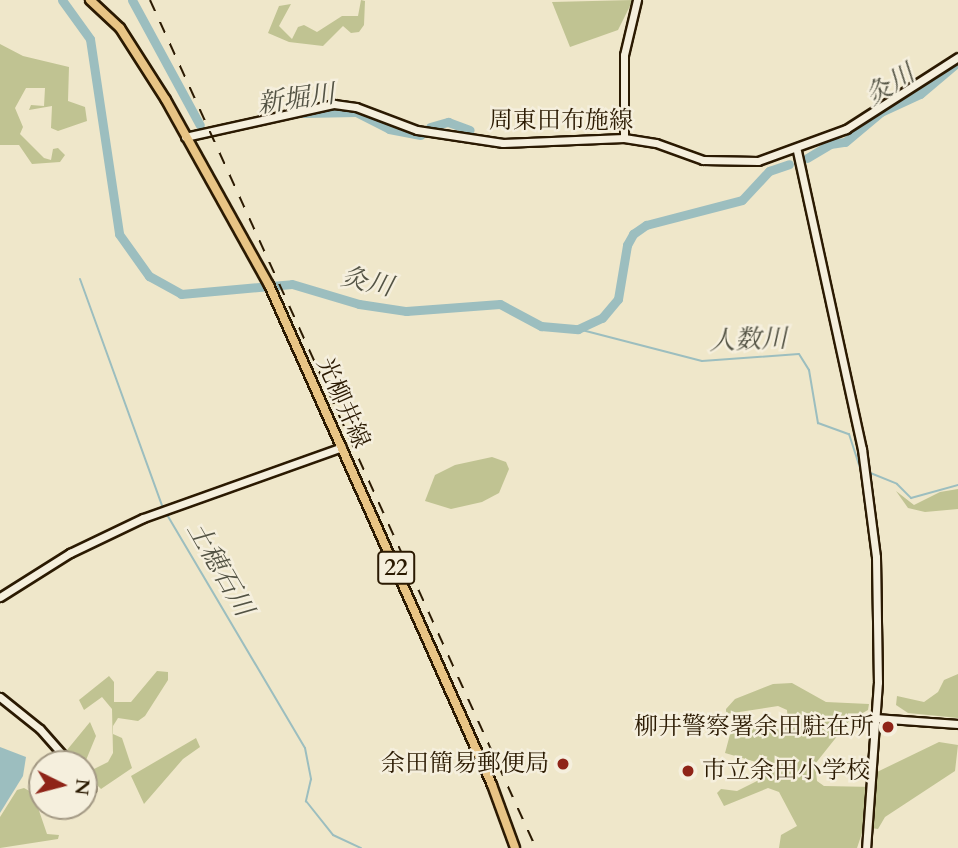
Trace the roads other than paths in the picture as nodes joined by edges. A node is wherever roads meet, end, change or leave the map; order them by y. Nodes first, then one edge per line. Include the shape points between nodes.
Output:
1 (90, 0) edge
2 (637, 0) edge
3 (958, 57) edge
4 (185, 137) junction
5 (624, 138) junction
6 (797, 150) junction
7 (342, 447) junction
8 (0, 597) edge
9 (0, 697) edge
10 (876, 718) junction
11 (958, 724) edge
12 (59, 750) edge
13 (515, 848) edge
14 (866, 848) edge

1 - 4 main road, 光柳井線 / 22 via 120,28
2 - 5 street via 624,55
3 - 6 street, 周東田布施線 via 846,129
4 - 5 street, 周東田布施線 via 334,104 356,107 417,130 503,143
4 - 7 main road, 光柳井線 / 22 via 270,288
5 - 6 street, 周東田布施線 via 646,140 717,162 758,161
6 - 10 street via 869,494 879,609
7 - 8 street via 143,518 69,553
7 - 13 main road, 光柳井線 / 22 via 492,785
9 - 12 street
10 - 11 street
10 - 14 street

